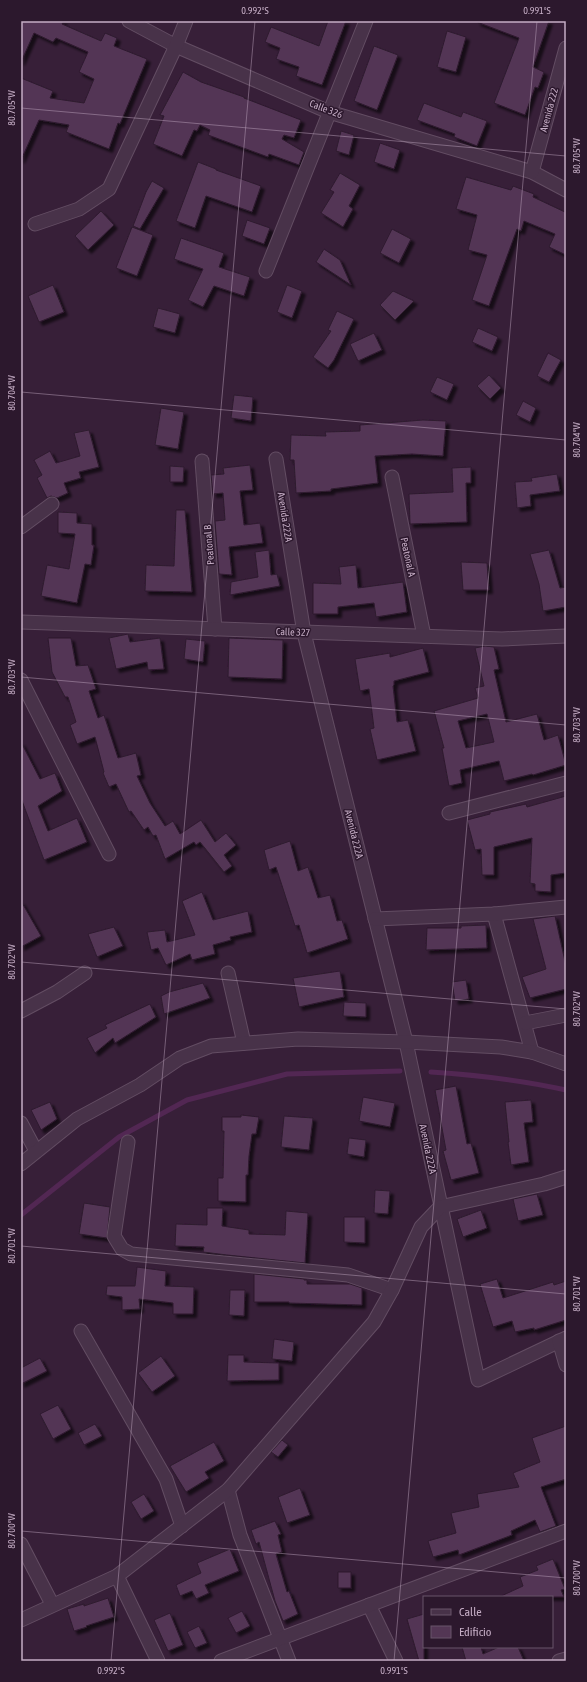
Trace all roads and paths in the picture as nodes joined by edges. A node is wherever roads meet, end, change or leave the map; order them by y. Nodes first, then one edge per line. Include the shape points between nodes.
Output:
1 (129, 21) edge
2 (186, 21) edge
3 (366, 21) edge
4 (176, 46) junction
5 (566, 48) edge
6 (329, 112) junction
7 (532, 172) junction
8 (566, 190) edge
9 (34, 224) dead end
10 (266, 271) dead end
11 (276, 459) dead end
12 (202, 461) dead end
13 (392, 477) dead end
14 (52, 504) dead end
15 (21, 527) edge
16 (21, 622) edge
17 (215, 628) junction
18 (304, 633) junction
19 (424, 636) junction
20 (566, 636) edge
21 (21, 680) edge
22 (566, 783) edge
23 (449, 813) dead end
24 (109, 854) dead end
25 (566, 907) edge
26 (494, 914) junction
27 (375, 919) junction
28 (85, 972) dead end
29 (228, 973) dead end
30 (21, 1011) edge
31 (566, 1015) edge
32 (525, 1023) junction
33 (244, 1042) junction
34 (406, 1042) junction
35 (532, 1052) junction
36 (566, 1064) edge
37 (21, 1122) edge
38 (128, 1142) dead end
39 (36, 1151) junction
40 (21, 1164) edge
41 (566, 1177) edge
42 (440, 1207) junction
43 (392, 1290) junction
44 (81, 1331) dead end
45 (563, 1340) edge
46 (566, 1364) edge
47 (228, 1490) junction
48 (182, 1526) junction
49 (566, 1531) edge
50 (21, 1544) edge
51 (118, 1576) junction
52 (52, 1604) junction
53 (369, 1605) junction
54 (21, 1620) edge
55 (280, 1639) junction
56 (566, 1658) edge
57 (158, 1661) edge
58 (222, 1661) edge
59 (289, 1661) edge
60 (396, 1661) edge
61 (559, 1661) edge

1 - 4 street, Calle 326
2 - 4 street
3 - 6 street
4 - 6 street, Calle 326
4 - 9 street via 109,189 78,209
5 - 7 street, Avenida 222
6 - 7 street, Calle 326
6 - 10 street
7 - 8 street, Calle 326
11 - 18 street, Avenida 222A
12 - 17 street, Peatonal B
13 - 19 street, Peatonal A
14 - 15 street
16 - 17 street, Calle 327
17 - 18 street, Calle 327
18 - 19 street, Calle 327
18 - 27 street, Avenida 222A
19 - 20 street, Calle 327 via 502,639
21 - 24 street
22 - 23 street
25 - 26 street
26 - 27 street
26 - 32 street
27 - 34 street, Avenida 222A
28 - 30 street via 57,992
29 - 33 street
31 - 32 street
32 - 35 street
33 - 34 street via 298,1039
33 - 39 street via 211,1046 180,1058 140,1086 77,1120
34 - 35 street via 502,1047
34 - 42 street, Avenida 222A
35 - 36 street
37 - 39 street
38 - 43 street via 114,1236 122,1249 132,1254 348,1275
39 - 40 street
41 - 42 street
42 - 43 street via 421,1227
42 - 45 street, Avenida 222A via 478,1380
43 - 47 street via 374,1322
44 - 48 street via 166,1479
45 - 46 street
47 - 48 street
47 - 55 street via 240,1535
48 - 51 street
49 - 53 street
50 - 52 street
51 - 52 street
51 - 57 street
52 - 54 street
53 - 55 street
53 - 60 street
55 - 58 street
55 - 59 street
56 - 61 street

